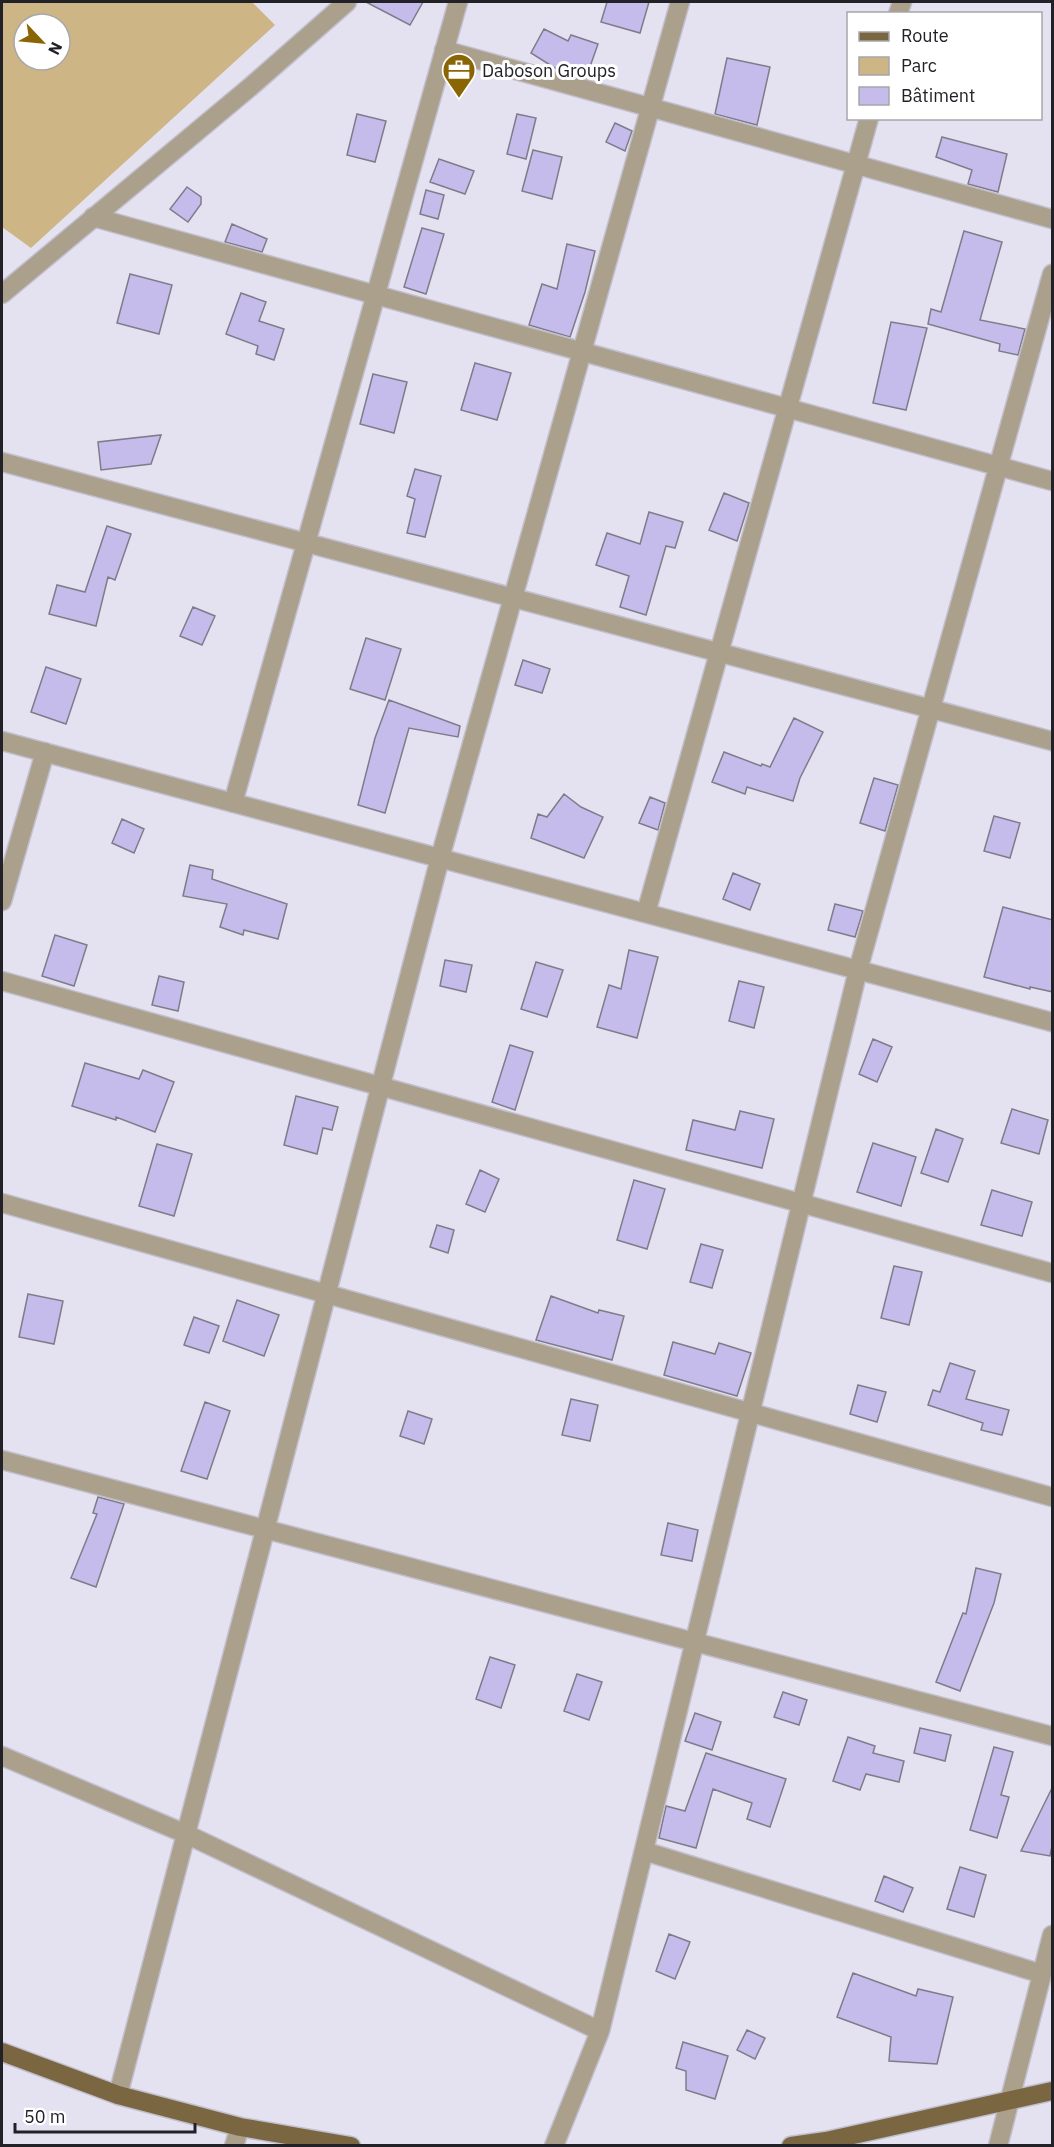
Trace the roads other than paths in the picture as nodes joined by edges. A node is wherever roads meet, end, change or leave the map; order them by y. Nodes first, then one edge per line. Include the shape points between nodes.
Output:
1 (347, 2) edge
2 (458, 2) edge
3 (680, 2) edge
4 (444, 50) junction
5 (650, 107) junction
6 (868, 120) edge
7 (856, 165) junction
8 (93, 217) junction
9 (1053, 219) edge
10 (1053, 274) edge
11 (9, 276) edge
12 (2, 294) edge
13 (375, 294) junction
14 (582, 351) junction
15 (788, 408) junction
16 (2, 462) edge
17 (999, 466) junction
18 (1053, 481) edge
19 (306, 543) junction
20 (513, 598) junction
21 (719, 652) junction
22 (930, 709) junction
23 (2, 741) edge
24 (1053, 741) edge
25 (45, 752) junction
26 (233, 803) junction
27 (440, 858) junction
28 (2, 901) edge
29 (646, 913) junction
30 (858, 970) junction
31 (2, 981) edge
32 (1053, 1022) edge
33 (379, 1086) junction
34 (2, 1203) edge
35 (801, 1203) junction
36 (1053, 1273) edge
37 (326, 1293) junction
38 (750, 1412) junction
39 (2, 1460) edge
40 (1053, 1497) edge
41 (265, 1529) junction
42 (695, 1642) junction
43 (1053, 1736) edge
44 (2, 1756) edge
45 (186, 1834) junction
46 (644, 1851) junction
47 (1053, 1935) edge
48 (1042, 1974) junction
49 (600, 2031) junction
50 (2, 2052) edge
51 (1053, 2091) edge
52 (118, 2095) junction
53 (1010, 2100) junction
54 (240, 2127) junction
55 (234, 2145) edge
56 (351, 2145) edge
57 (554, 2145) edge
58 (791, 2145) edge
59 (998, 2145) edge

1 - 8 street
2 - 4 street
3 - 5 street
4 - 5 street
4 - 13 street
5 - 7 street
5 - 14 street
6 - 7 street
7 - 9 street
7 - 15 street
8 - 11 street
8 - 13 street
10 - 17 street
11 - 12 street
13 - 14 street
13 - 19 street
14 - 15 street
14 - 20 street
15 - 17 street
15 - 21 street
16 - 19 street
17 - 18 street
17 - 22 street
19 - 20 street
19 - 26 street
20 - 21 street
20 - 27 street
21 - 22 street
21 - 29 street
22 - 24 street
22 - 30 street
23 - 25 street
25 - 26 street
25 - 28 street
26 - 27 street
27 - 29 street
27 - 33 street
29 - 30 street
30 - 32 street
30 - 35 street
31 - 33 street
33 - 35 street
33 - 37 street
34 - 37 street
35 - 36 street
35 - 38 street
37 - 38 street
37 - 41 street
38 - 40 street
38 - 42 street
39 - 41 street
41 - 42 street
41 - 45 street
42 - 43 street
42 - 46 street
44 - 45 street
45 - 49 street
45 - 52 street
46 - 48 street
46 - 49 street
47 - 48 street
48 - 53 street
49 - 57 street
50 - 52 main road
51 - 53 main road
52 - 54 main road
53 - 58 main road via 826,2141
53 - 59 street
54 - 55 street
54 - 56 main road

